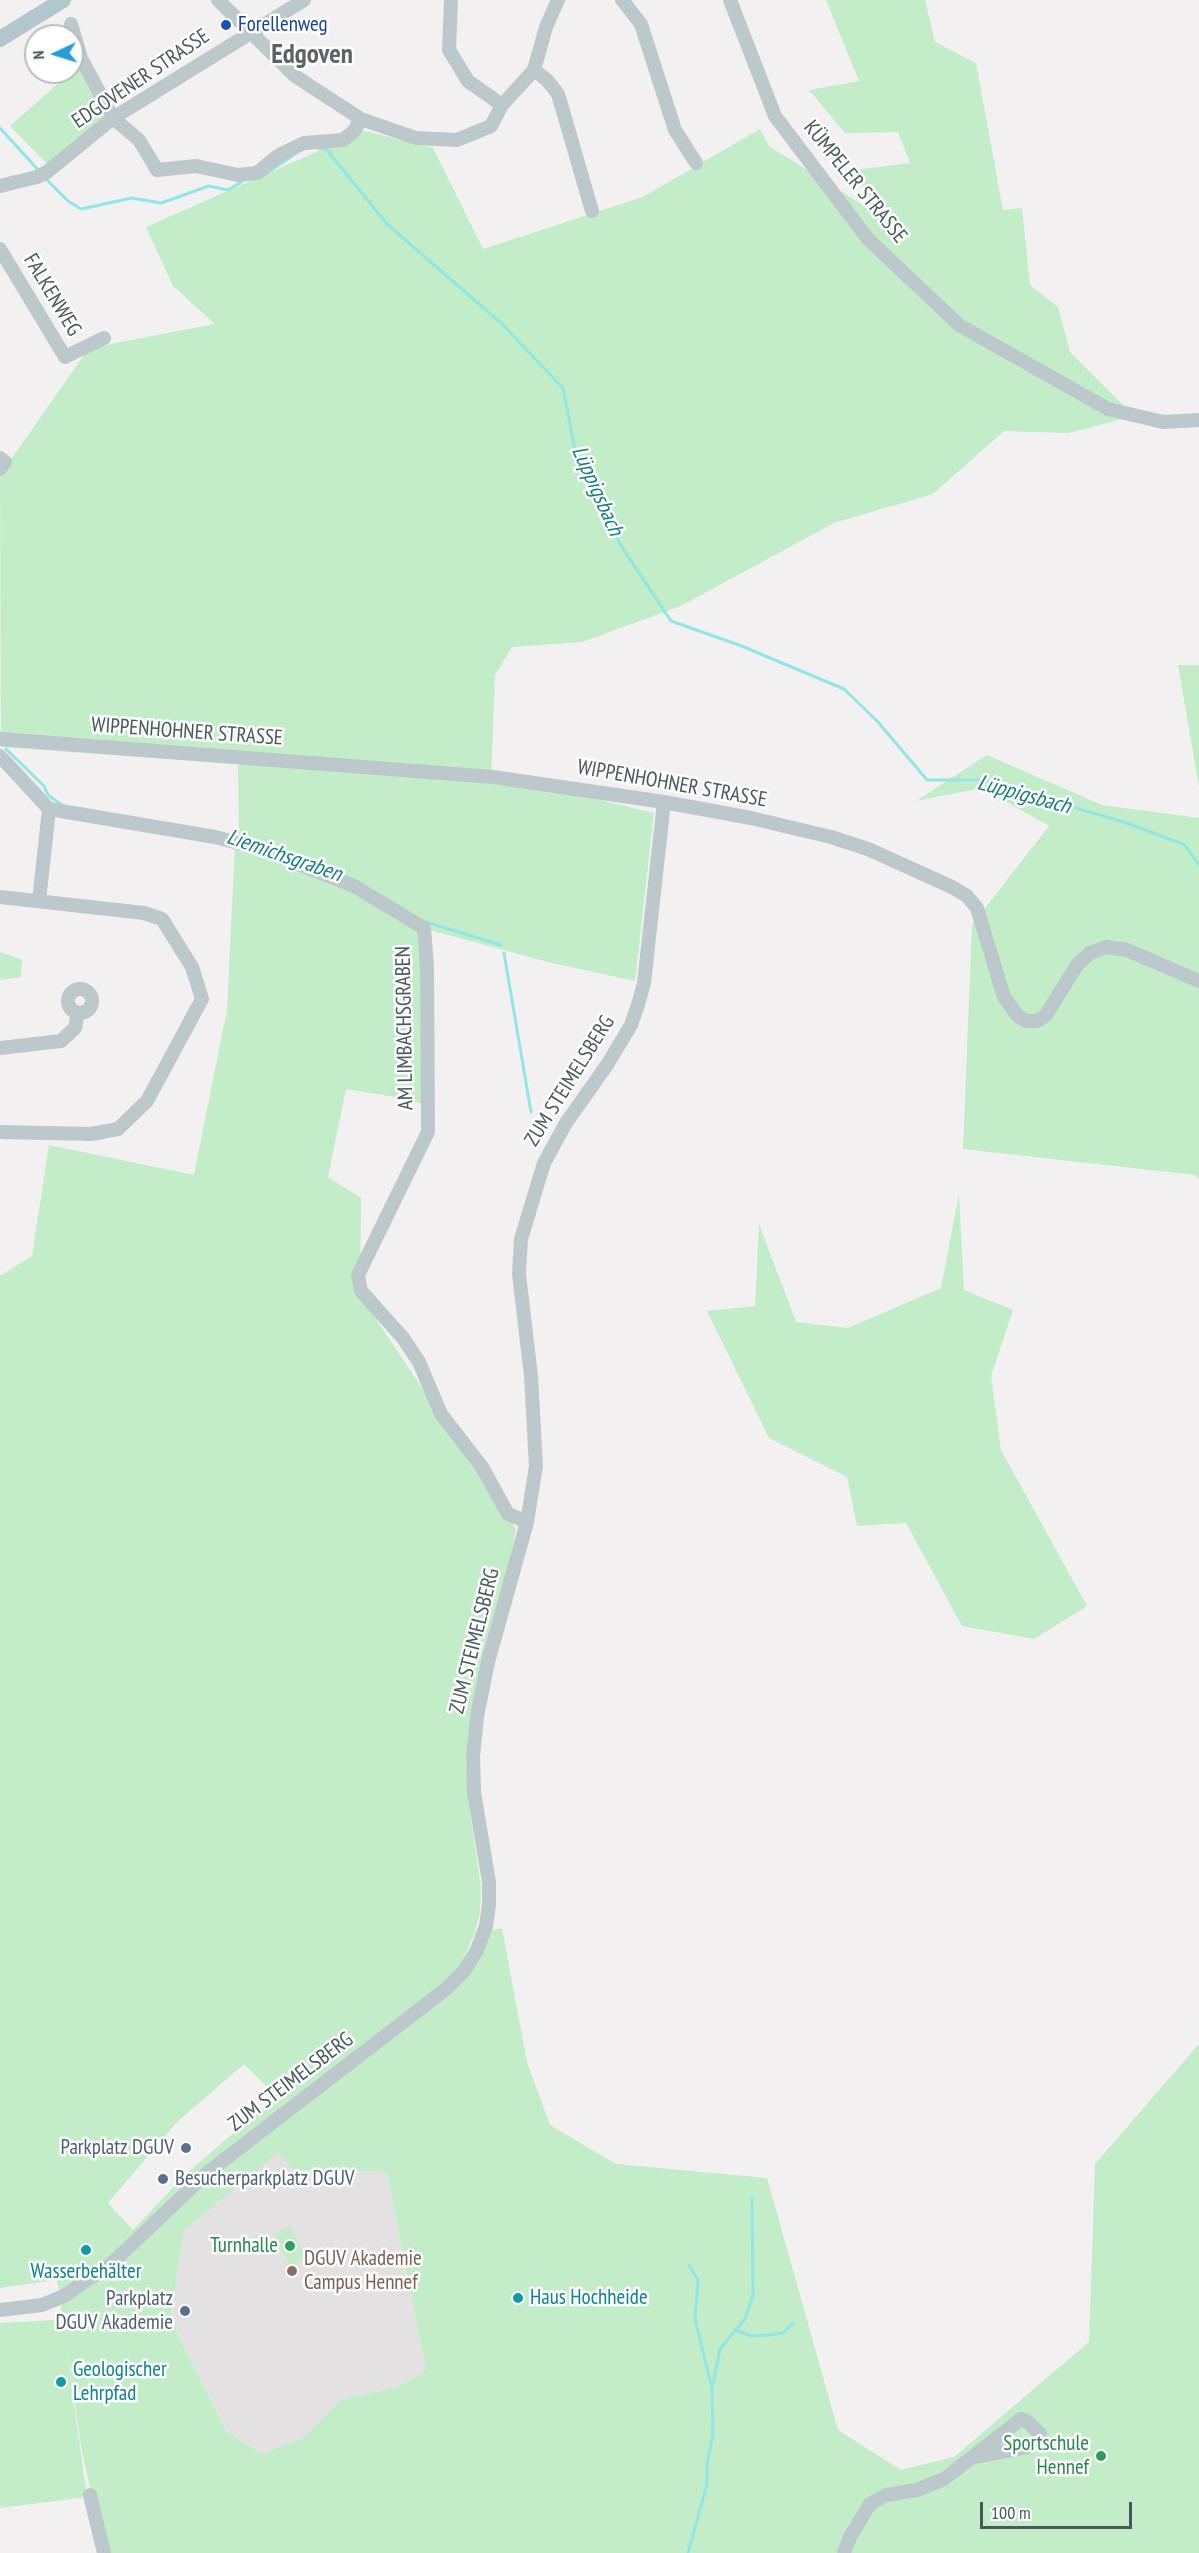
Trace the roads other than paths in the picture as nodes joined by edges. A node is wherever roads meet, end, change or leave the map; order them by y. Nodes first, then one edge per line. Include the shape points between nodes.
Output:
1 (63, 0) edge
2 (218, 0) edge
3 (304, 0) edge
4 (451, 0) edge
5 (558, 0) edge
6 (622, 0) edge
7 (730, 0) edge
8 (251, 32) junction
9 (0, 39) edge
10 (84, 64) edge
11 (534, 70) junction
12 (502, 105) junction
13 (113, 118) junction
14 (361, 119) junction
15 (696, 164) dead end
16 (0, 186) edge
17 (592, 211) dead end
18 (0, 249) edge
19 (104, 338) dead end
20 (1199, 420) edge
21 (0, 739) edge
22 (0, 756) edge
23 (664, 802) junction
24 (49, 809) junction
25 (0, 897) edge
26 (39, 902) junction
27 (1199, 981) edge
28 (78, 1013) dead end
29 (0, 1048) edge
30 (0, 1132) edge
31 (527, 1522) junction
32 (0, 2310) edge
33 (975, 2457) dead end
34 (90, 2495) dead end
35 (104, 2553) edge
36 (844, 2553) edge

1 - 9 main road
2 - 8 street
3 - 8 street, EDGOVENER STRASSE
4 - 12 street via 449,50 468,81
5 - 11 street
6 - 15 street via 641,24 675,130
7 - 20 street, KÜMPELER STRASSE via 775,116 868,239 959,325 1108,409 1163,422
8 - 13 street, EDGOVENER STRASSE
8 - 14 street via 295,75
10 - 13 street
11 - 12 street
11 - 17 street via 558,94
12 - 14 street via 492,126 458,140 416,138
13 - 14 street via 139,140 157,170 196,166 238,175 257,173 279,155 304,143 343,140
13 - 16 street, EDGOVENER STRASSE via 42,175
18 - 19 street, FALKENWEG via 65,357
21 - 23 street, WIPPENHOHNER STRASSE via 493,777
22 - 24 street
23 - 27 street, WIPPENHOHNER STRASSE via 831,837 868,849 959,890 976,908 1004,997 1026,1021 1037,1021 1046,1015 1077,965 1090,953 1106,947 1127,950
23 - 31 street, ZUM STEIMELSBERG via 644,983 638,1005 631,1025 544,1163 521,1239 519,1274 536,1466
24 - 26 street
24 - 31 street, AM LIMBACHSGRABEN via 258,848 354,886 424,928 428,1132 358,1275 361,1291 404,1338 441,1414 482,1467 508,1514
25 - 26 street
26 - 30 street via 144,913 162,919 192,967 202,999 147,1101 118,1128 91,1134
28 - 29 street via 75,1028 61,1041
31 - 32 street, ZUM STEIMELSBERG via 477,1716 474,1792 489,1882 489,1905 486,1926 464,1971 426,2005 207,2174 111,2264 64,2296 42,2305
33 - 36 street via 944,2479 917,2490 886,2495 870,2504 849,2537
34 - 35 street

